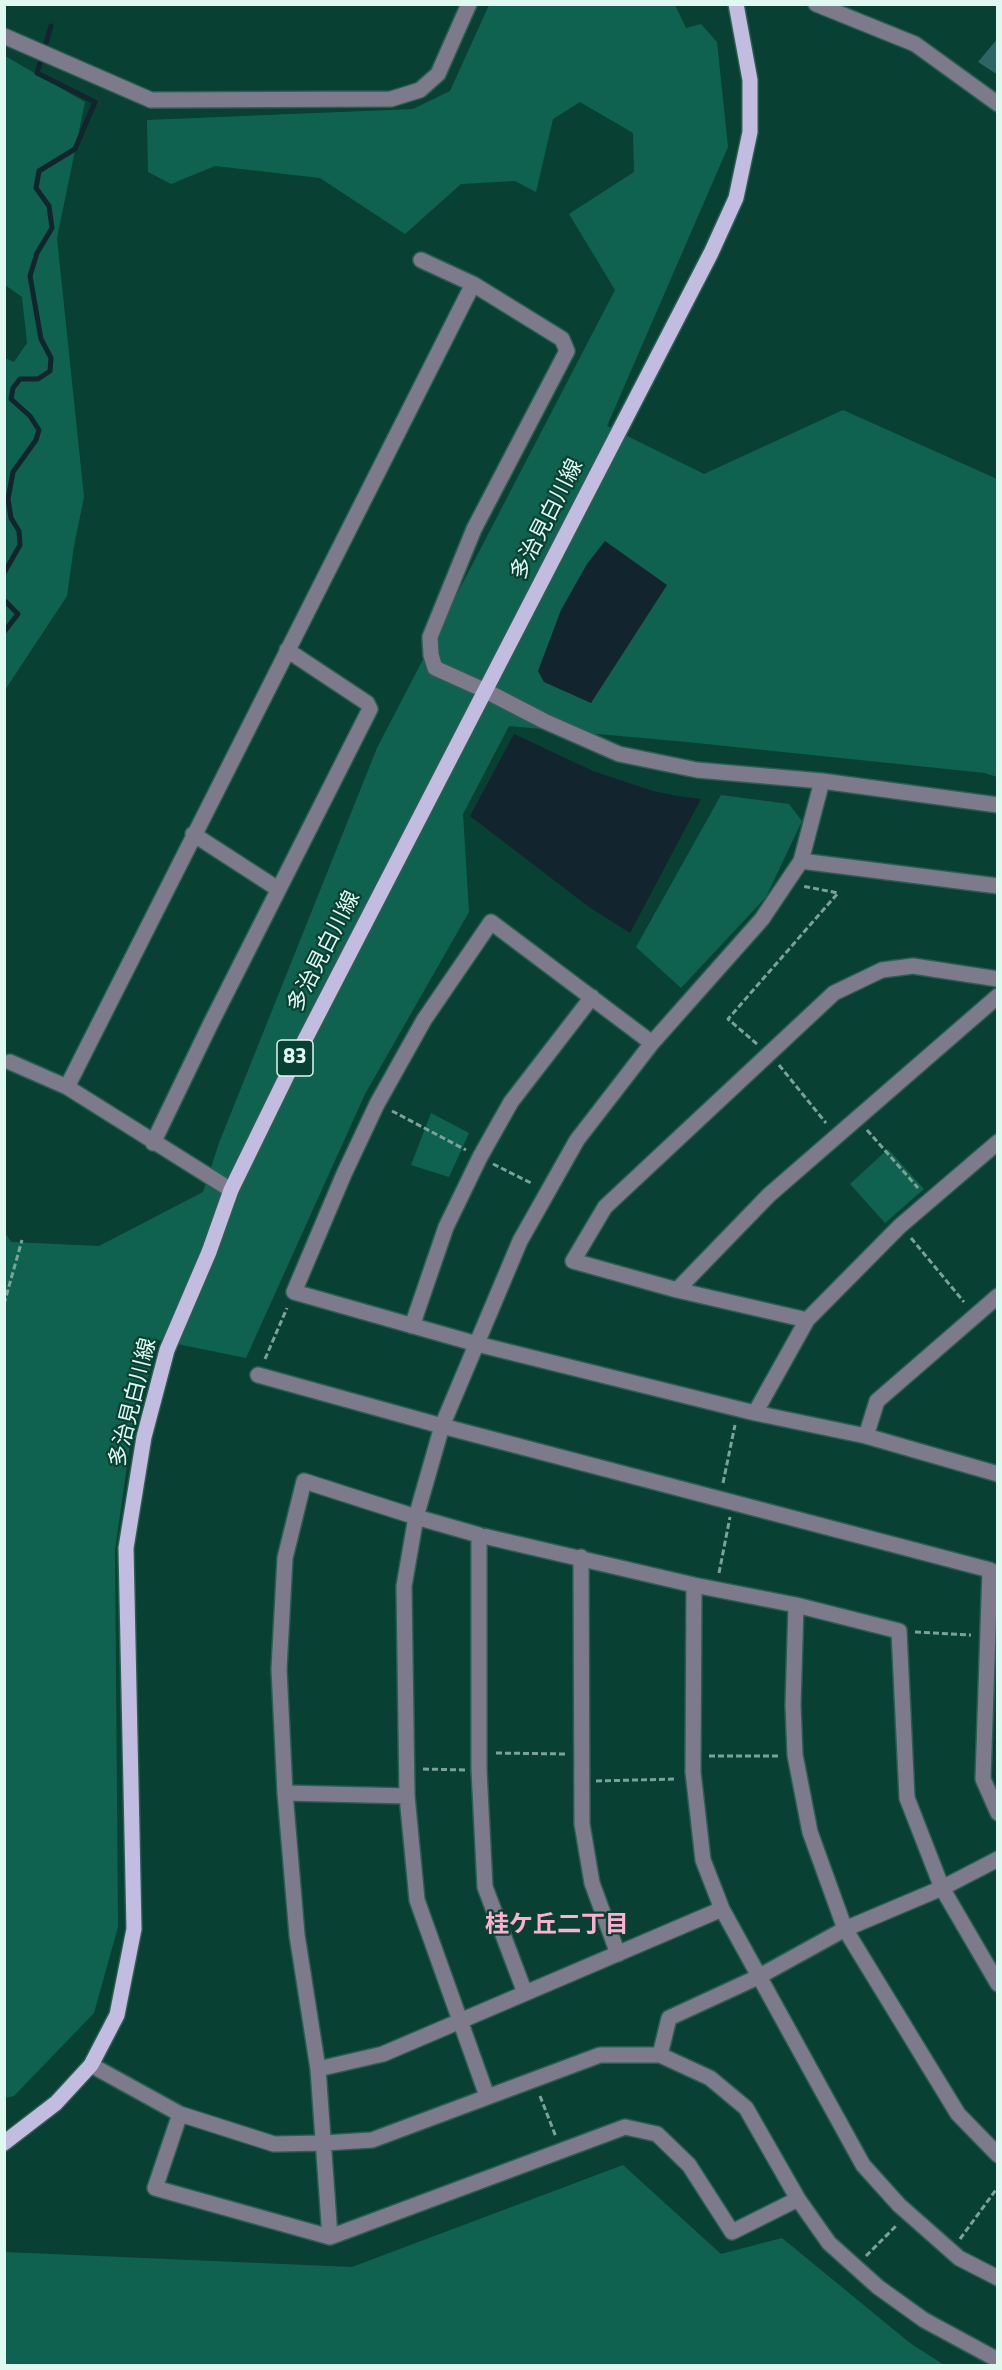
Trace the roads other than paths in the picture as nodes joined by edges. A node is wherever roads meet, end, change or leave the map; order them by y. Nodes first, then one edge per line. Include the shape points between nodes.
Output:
1 (469, 4) edge
2 (736, 4) edge
3 (816, 4) edge
4 (4, 36) edge
5 (998, 104) edge
6 (421, 260) dead end
7 (473, 284) junction
8 (287, 650) junction
9 (486, 691) junction
10 (822, 781) junction
11 (998, 805) edge
12 (193, 834) junction
13 (801, 861) junction
14 (998, 886) edge
15 (278, 889) junction
16 (998, 979) edge
17 (998, 996) edge
18 (592, 997) junction
19 (652, 1042) junction
20 (10, 1062) dead end
21 (67, 1087) junction
22 (998, 1142) edge
23 (153, 1143) junction
24 (231, 1190) junction
25 (677, 1290) junction
26 (998, 1296) edge
27 (807, 1320) junction
28 (412, 1326) junction
29 (477, 1344) junction
30 (258, 1375) road end
31 (755, 1413) junction
32 (442, 1426) junction
33 (866, 1436) junction
34 (998, 1474) edge
35 (416, 1517) junction
36 (479, 1534) junction
37 (581, 1557) junction
38 (694, 1585) junction
39 (796, 1605) junction
40 (285, 1793) junction
41 (407, 1796) junction
42 (998, 1813) edge
43 (998, 1859) edge
44 (942, 1888) junction
45 (722, 1909) junction
46 (845, 1929) junction
47 (618, 1954) junction
48 (758, 1977) junction
49 (998, 1984) edge
50 (525, 1993) junction
51 (460, 2020) junction
52 (660, 2055) junction
53 (91, 2066) junction
54 (318, 2069) junction
55 (487, 2096) junction
56 (180, 2114) junction
57 (4, 2143) edge
58 (324, 2143) junction
59 (998, 2155) edge
60 (798, 2199) junction
61 (330, 2237) junction
62 (998, 2278) edge
63 (998, 2360) edge

1 - 4 street via 438,74 420,90 392,99 151,100
2 - 9 main road, 多治見白川線 / 83 via 750,80 750,132 736,198
3 - 5 street via 915,44
6 - 7 street
7 - 8 street
7 - 9 street via 562,339 567,351 474,529 430,637 435,668
8 - 12 street
8 - 15 street via 367,703 370,709
9 - 10 street via 619,754 697,770
9 - 24 main road, 多治見白川線 / 83
10 - 11 street
10 - 13 street
12 - 15 street
12 - 21 street
13 - 14 street
13 - 19 street via 762,919
15 - 23 street
16 - 25 street via 913,966 882,970 834,993 605,1207 573,1261
17 - 25 street via 769,1194
18 - 19 street
18 - 28 street via 512,1102 480,1157 446,1227
18 - 28 street via 491,922 424,1020 377,1104 294,1292
19 - 29 street via 577,1140 520,1241
20 - 21 street
21 - 23 street
22 - 27 street via 900,1226
23 - 24 street
24 - 53 main road, 多治見白川線 / 83 via 167,1350 140,1459 126,1548 134,1929 117,2015
25 - 27 street
26 - 33 street via 877,1401
27 - 31 street
28 - 29 street
29 - 31 street
29 - 32 street
30 - 32 street
31 - 33 street
32 - 35 street
32 - 42 street via 990,1570 982,1779
33 - 34 street
35 - 36 street
35 - 40 street via 304,1481 285,1558 279,1669
35 - 41 street via 404,1586
36 - 37 street
36 - 50 street via 479,1770 485,1887
37 - 38 street
37 - 47 street via 582,1824 592,1883
38 - 39 street
38 - 45 street via 693,1778 703,1860
39 - 44 street via 899,1631 907,1798
39 - 46 street via 795,1755 810,1832
40 - 41 street
40 - 54 street via 297,1935
41 - 51 street via 417,1900
43 - 44 street
44 - 46 street
44 - 49 street
45 - 47 street
45 - 48 street
46 - 48 street
46 - 59 street via 958,2114
47 - 50 street
48 - 52 street via 669,2018
48 - 62 street via 863,2165 959,2258
50 - 51 street
51 - 54 street via 382,2054
51 - 55 street
52 - 55 street via 600,2055
52 - 60 street via 710,2078 747,2108
53 - 56 street
53 - 57 main road, 多治見白川線 / 83 via 56,2103
54 - 58 street
55 - 58 street via 372,2140
56 - 58 street via 274,2144
56 - 61 street via 155,2188
58 - 61 street
60 - 61 street via 732,2232 689,2165 657,2134 625,2127
60 - 63 street via 829,2243 878,2288 924,2320

